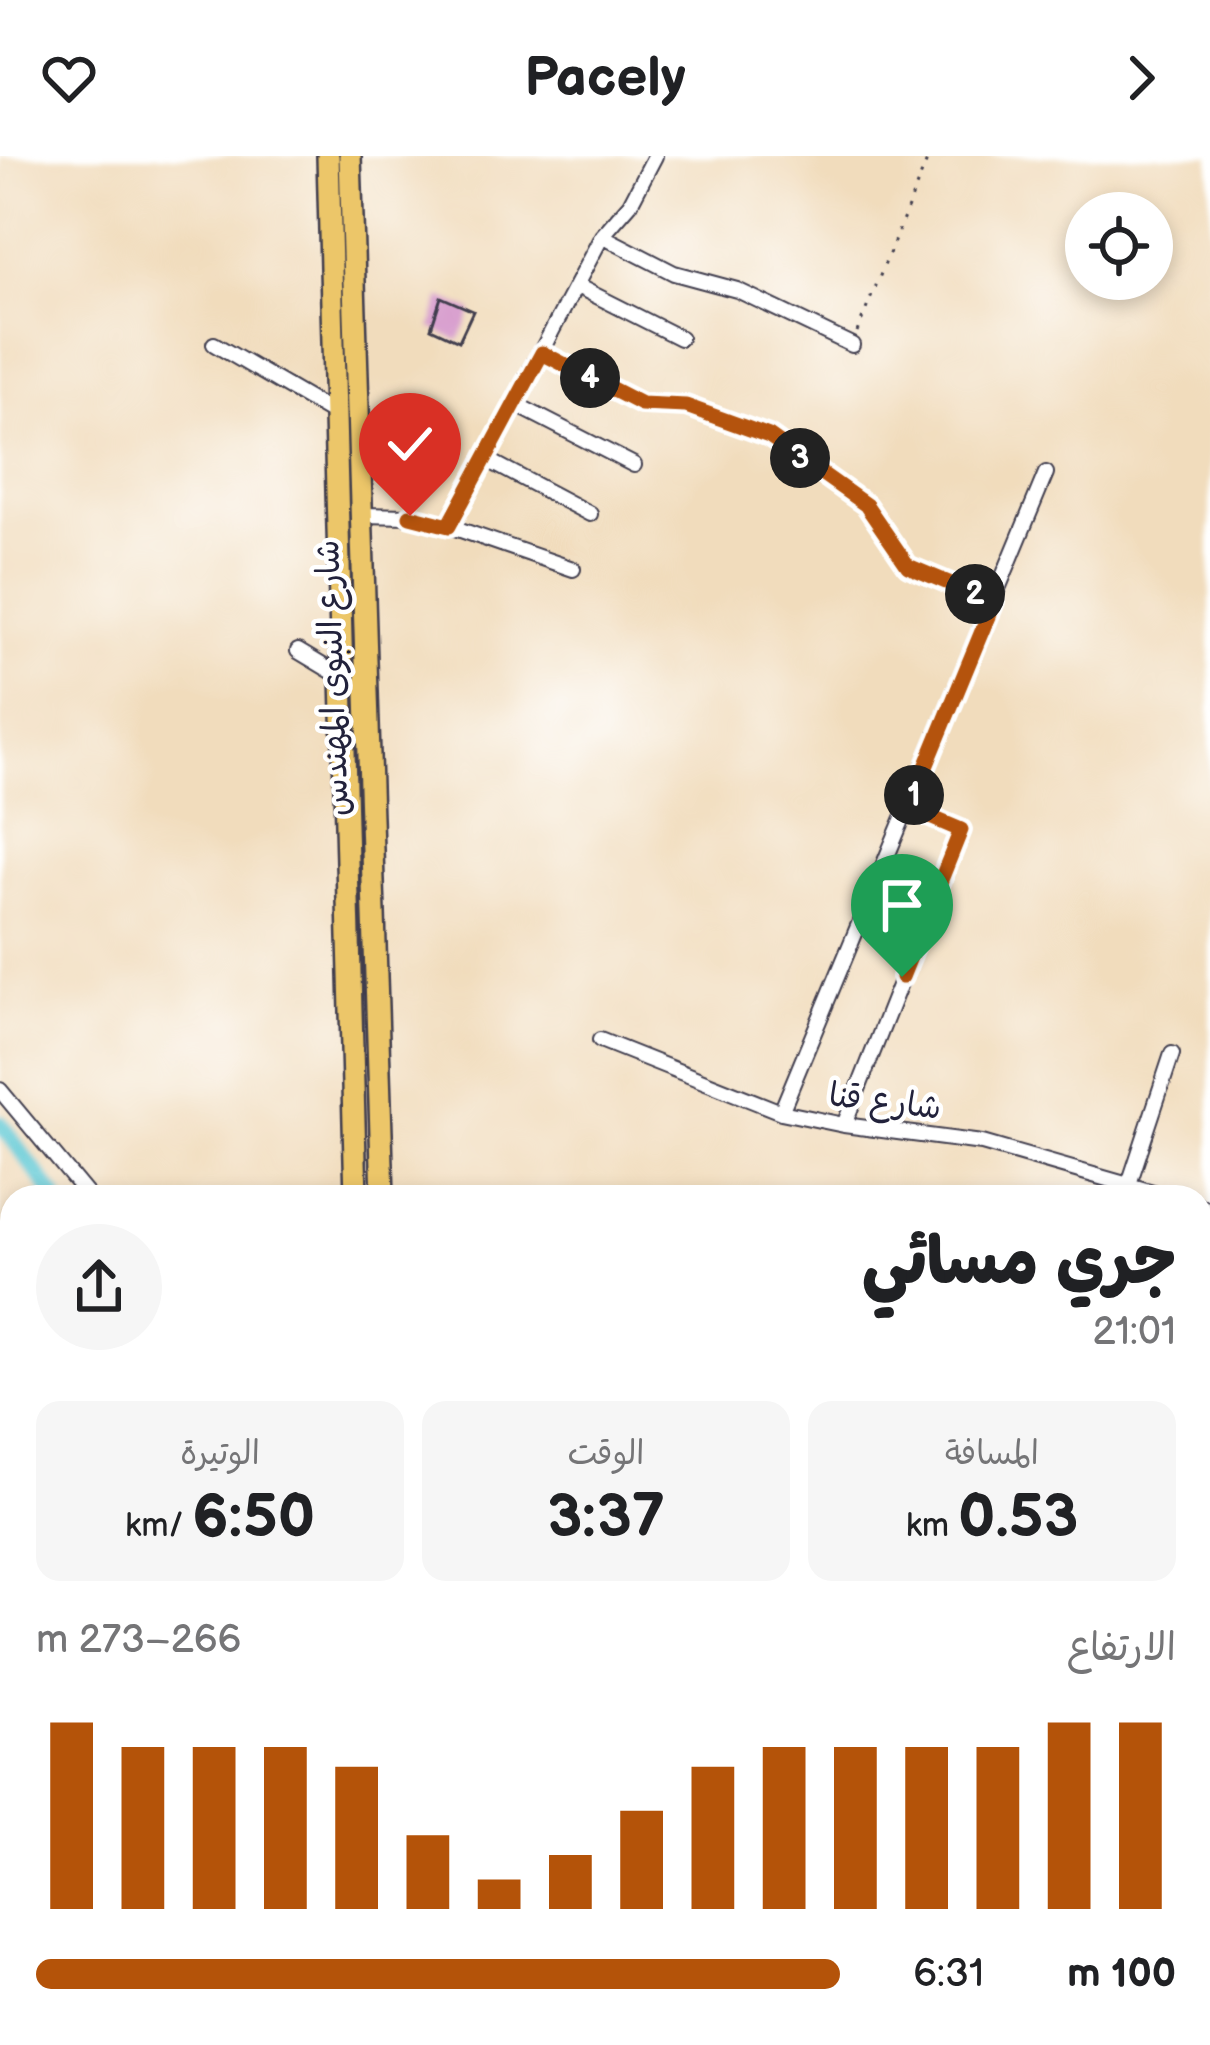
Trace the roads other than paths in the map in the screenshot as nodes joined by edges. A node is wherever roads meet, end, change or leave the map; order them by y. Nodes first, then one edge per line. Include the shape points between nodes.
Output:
1 (328, 156) edge
2 (350, 156) edge
3 (655, 156) edge
4 (602, 236) junction
5 (577, 286) junction
6 (680, 338) dead end
7 (214, 344) dead end
8 (852, 345) road end
9 (542, 353) junction
10 (515, 404) junction
11 (334, 414) junction
12 (486, 459) junction
13 (634, 465) dead end
14 (1046, 473) dead end
15 (590, 514) dead end
16 (361, 515) junction
17 (449, 526) junction
18 (572, 569) dead end
19 (994, 602) junction
20 (298, 651) dead end
21 (343, 678) junction
22 (909, 808) junction
23 (600, 1040) dead end
24 (1172, 1054) dead end
25 (0, 1090) edge
26 (380, 1102) junction
27 (354, 1103) junction
28 (781, 1112) junction
29 (844, 1125) junction
30 (381, 1145) junction
31 (355, 1146) junction
32 (1129, 1184) junction
33 (79, 1185) edge
34 (356, 1185) edge
35 (383, 1185) edge
36 (1132, 1185) edge

1 - 11 main road, شارع النبوى المهندس
2 - 16 main road, شارع النبوى المهندس
3 - 4 street via 631,204
4 - 5 street
4 - 8 street
5 - 6 street
5 - 9 street
7 - 11 street
9 - 10 street
9 - 19 street via 641,404 686,406 769,436 866,505 908,566
10 - 12 street
10 - 13 street
11 - 21 main road, شارع النبوى المهندس
12 - 15 street
12 - 17 street
14 - 19 street
16 - 17 street
16 - 26 main road, شارع النبوى المهندس
17 - 18 street
19 - 22 street
20 - 21 street
21 - 27 main road, شارع النبوى المهندس
22 - 28 street
22 - 29 street via 961,830
23 - 28 street, شارع قنا
24 - 32 street
25 - 33 street
26 - 27 main road
26 - 30 main road, شارع النبوى المهندس
27 - 31 main road, شارع النبوى المهندس
28 - 29 street, شارع قنا
29 - 32 street, شارع قنا via 972,1141
30 - 31 main road
30 - 35 main road, شارع النبوى المهندس
31 - 34 main road, شارع النبوى المهندس
32 - 36 street, شارع قنا

